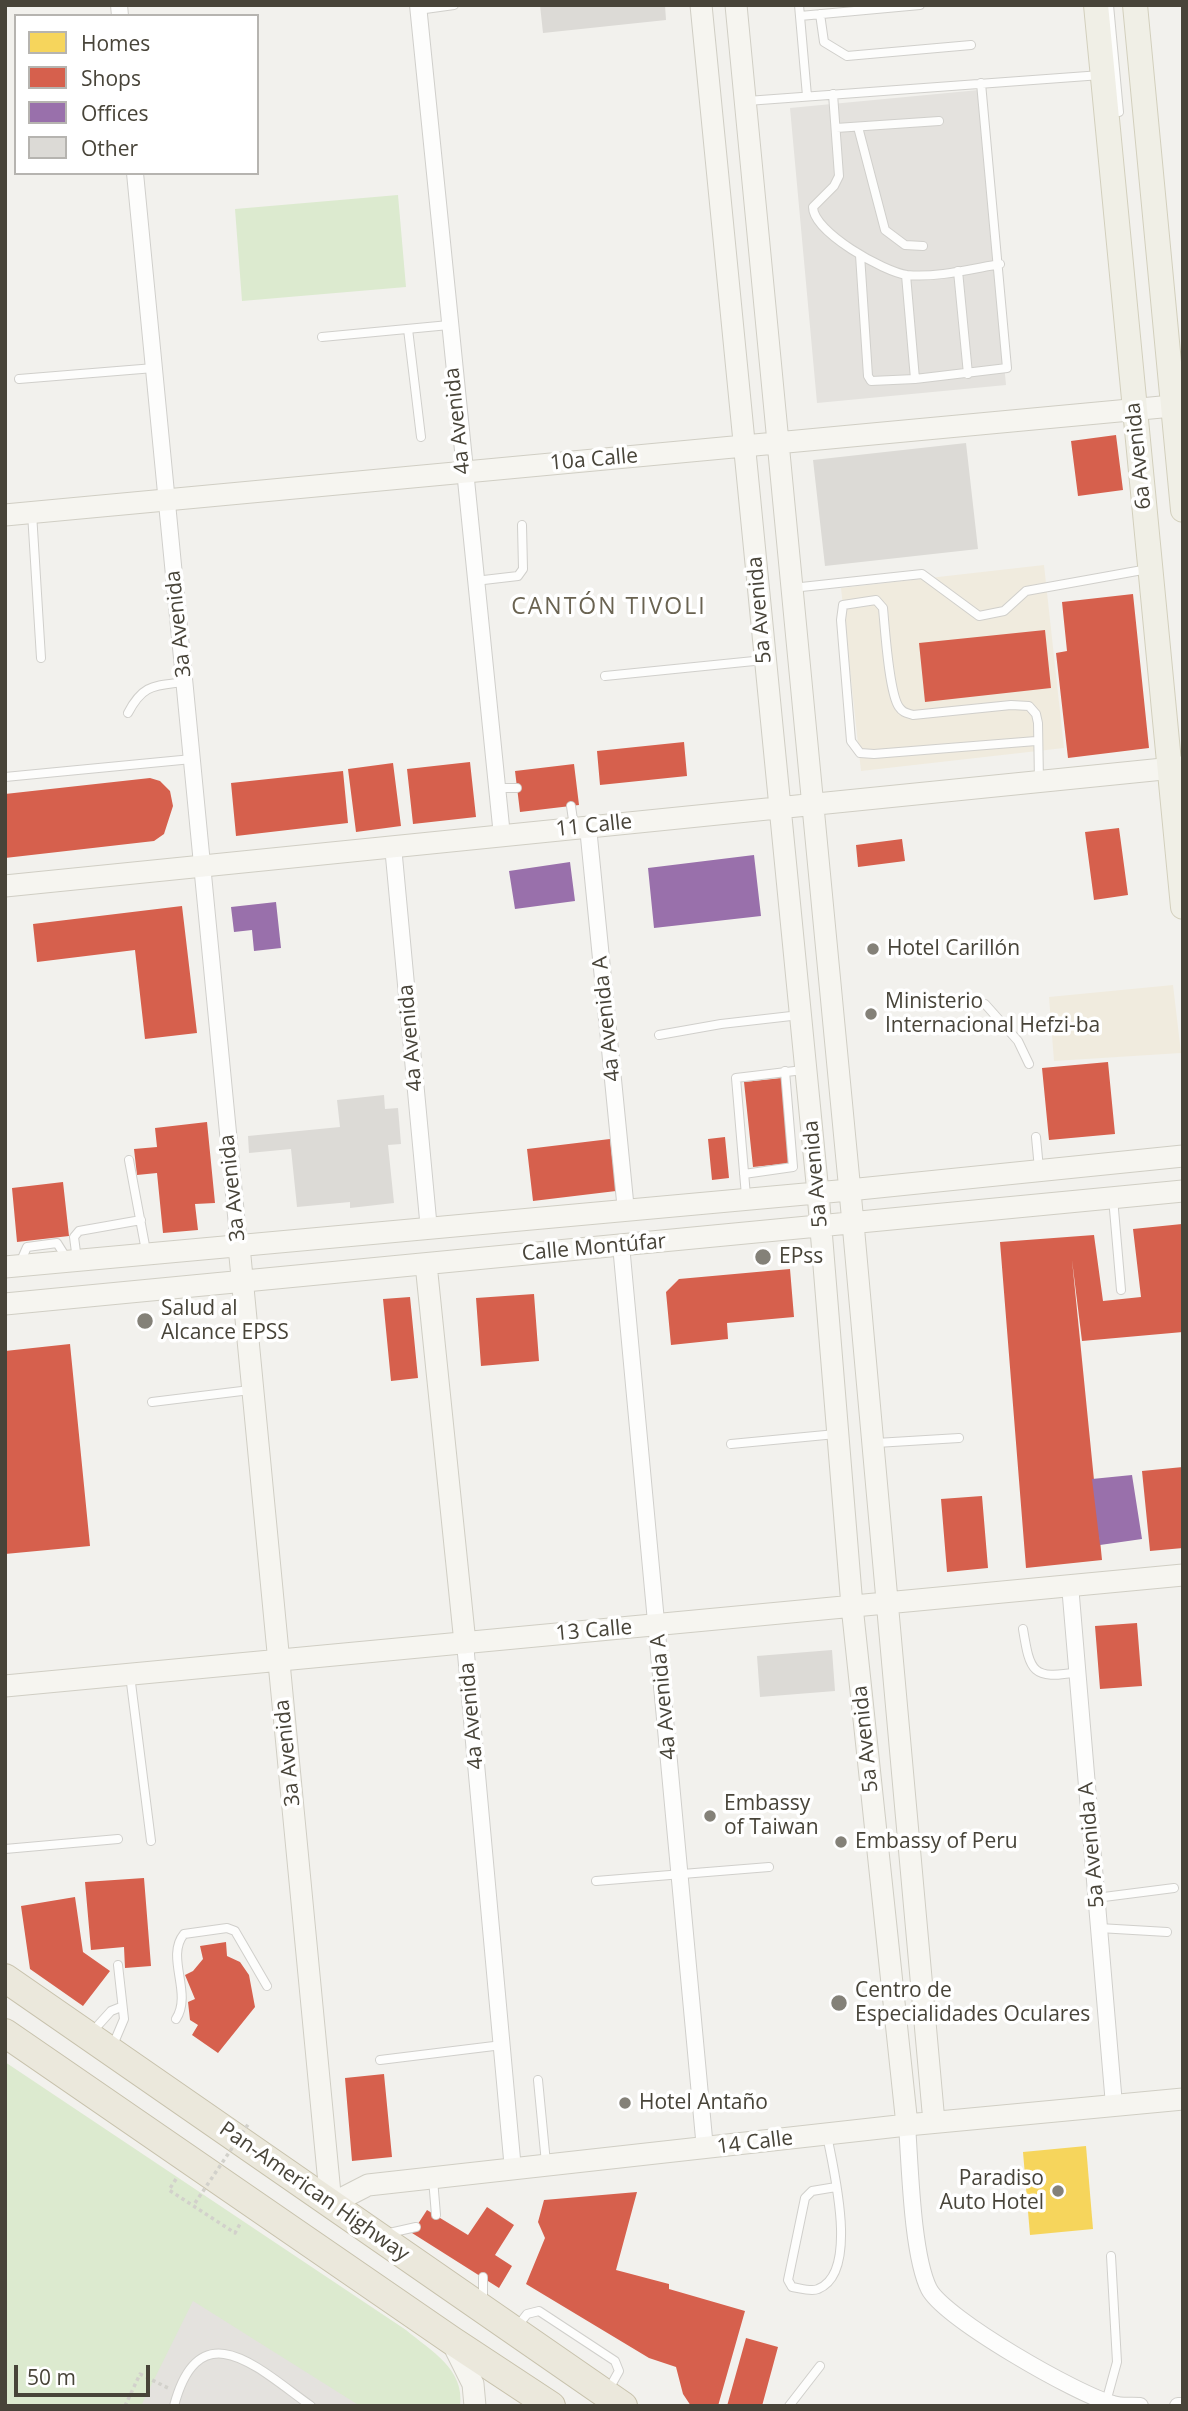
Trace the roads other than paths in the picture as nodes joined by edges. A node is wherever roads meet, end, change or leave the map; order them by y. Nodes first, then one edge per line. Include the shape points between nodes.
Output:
1 (454, 5) edge
2 (701, 5) edge
3 (736, 5) edge
4 (799, 5) edge
5 (920, 5) edge
6 (1096, 5) edge
7 (1109, 5) edge
8 (1135, 5) edge
9 (418, 7) edge
10 (820, 14) junction
11 (800, 16) junction
12 (971, 45) dead end
13 (741, 59) junction
14 (706, 63) junction
15 (1101, 75) junction
16 (981, 83) junction
17 (833, 94) junction
18 (807, 96) junction
19 (744, 101) junction
20 (939, 121) dead end
21 (1120, 126) dead end
22 (858, 127) junction
23 (836, 128) junction
24 (135, 175) edge
25 (923, 246) dead end
26 (860, 255) junction
27 (1000, 264) junction
28 (958, 271) junction
29 (906, 275) junction
30 (449, 325) junction
31 (408, 329) junction
32 (322, 337) dead end
33 (154, 368) junction
34 (968, 374) junction
35 (19, 379) dead end
36 (915, 379) junction
37 (1177, 406) edge
38 (1143, 409) junction
39 (421, 437) dead end
40 (778, 443) junction
41 (744, 446) junction
42 (464, 473) junction
43 (166, 500) junction
44 (1183, 510) edge
45 (32, 513) junction
46 (5, 515) edge
47 (522, 525) dead end
48 (1151, 568) junction
49 (475, 581) junction
50 (791, 588) junction
51 (41, 658) dead end
52 (764, 660) junction
53 (605, 676) dead end
54 (184, 682) junction
55 (128, 713) dead end
56 (1036, 741) junction
57 (192, 759) junction
58 (1180, 767) edge
59 (5, 777) edge
60 (1039, 782) junction
61 (497, 788) junction
62 (517, 788) dead end
63 (812, 804) junction
64 (571, 806) dead end
65 (780, 807) junction
66 (581, 828) junction
67 (502, 836) junction
68 (393, 846) junction
69 (202, 866) junction
70 (5, 886) edge
71 (1183, 907) edge
72 (985, 1004) dead end
73 (800, 1015) junction
74 (659, 1035) dead end
75 (1029, 1064) dead end
76 (795, 1070) junction
77 (1036, 1137) dead end
78 (1183, 1156) edge
79 (129, 1160) dead end
80 (1040, 1172) junction
81 (744, 1174) junction
82 (849, 1190) junction
83 (1183, 1191) edge
84 (818, 1192) junction
85 (1113, 1198) junction
86 (746, 1199) junction
87 (626, 1211) junction
88 (141, 1220) junction
89 (853, 1223) junction
90 (821, 1226) junction
91 (429, 1230) junction
92 (621, 1245) junction
93 (239, 1247) junction
94 (147, 1254) junction
95 (73, 1261) junction
96 (426, 1264) junction
97 (13, 1267) edge
98 (243, 1281) junction
99 (1121, 1290) dead end
100 (5, 1304) edge
101 (253, 1390) junction
102 (152, 1402) dead end
103 (838, 1434) junction
104 (959, 1438) dead end
105 (731, 1444) dead end
106 (873, 1444) junction
107 (1183, 1575) edge
108 (1070, 1586) junction
109 (887, 1603) junction
110 (852, 1606) junction
111 (657, 1625) junction
112 (1023, 1629) dead end
113 (466, 1643) junction
114 (279, 1660) junction
115 (1077, 1672) junction
116 (130, 1675) junction
117 (5, 1686) edge
118 (118, 1839) dead end
119 (151, 1842) dead end
120 (5, 1849) edge
121 (769, 1867) dead end
122 (680, 1876) junction
123 (596, 1881) dead end
124 (1174, 1888) dead end
125 (1096, 1898) junction
126 (1099, 1928) junction
127 (1167, 1931) dead end
128 (118, 1965) dead end
129 (5, 1978) edge
130 (267, 1986) dead end
131 (121, 2007) junction
132 (176, 2019) dead end
133 (5, 2033) edge
134 (99, 2043) junction
135 (502, 2045) junction
136 (380, 2060) dead end
137 (538, 2080) dead end
138 (1183, 2099) edge
139 (1114, 2105) junction
140 (934, 2122) junction
141 (907, 2125) junction
142 (827, 2134) junction
143 (705, 2150) junction
144 (546, 2166) junction
145 (513, 2170) junction
146 (432, 2178) junction
147 (836, 2187) junction
148 (331, 2204) junction
149 (436, 2215) dead end
150 (416, 2227) dead end
151 (377, 2236) junction
152 (1111, 2256) dead end
153 (483, 2277) dead end
154 (483, 2309) junction
155 (451, 2340) junction
156 (820, 2366) dead end
157 (615, 2400) edge
158 (1112, 2404) edge
159 (174, 2406) edge
160 (310, 2406) edge
161 (475, 2406) edge
162 (551, 2406) edge
163 (789, 2406) edge
164 (1137, 2406) edge

1 - 9 lane
2 - 14 street, 5a Avenida
3 - 13 street, 5a Avenida
4 - 11 lane
5 - 10 lane
6 - 15 main road, 6a Avenida
7 - 21 lane
8 - 37 main road, 6a Avenida
9 - 30 street, 4a Avenida
10 - 11 lane
10 - 12 lane via 824,42 847,56
11 - 18 lane
13 - 14 street
13 - 19 street, 5a Avenida
14 - 41 street, 5a Avenida
15 - 16 lane
15 - 38 main road, 6a Avenida
16 - 17 lane
16 - 27 lane
17 - 18 lane
17 - 23 lane
18 - 19 lane
19 - 40 street, 5a Avenida
20 - 22 lane
22 - 23 lane
22 - 25 lane via 885,230 905,245
23 - 26 lane via 839,176 813,214
24 - 33 street, 3a Avenida
26 - 29 lane
26 - 36 lane via 868,376 876,383
27 - 28 lane
27 - 34 lane via 1009,365 1001,371
28 - 29 lane
28 - 34 lane
29 - 36 lane
30 - 31 lane
30 - 42 street, 4a Avenida
31 - 32 lane
31 - 39 lane
33 - 35 lane
33 - 43 street, 3a Avenida
34 - 36 lane
37 - 38 street, 10a Calle
37 - 44 main road, 6a Avenida
38 - 40 street, 10a Calle
38 - 48 main road, 6a Avenida
40 - 41 street, 10a Calle
40 - 50 street, 5a Avenida
41 - 42 street, 10a Calle
41 - 52 street, 5a Avenida
42 - 43 street, 10a Calle
42 - 49 street, 4a Avenida
43 - 45 street, 10a Calle
43 - 54 street, 3a Avenida
45 - 46 street, 10a Calle
45 - 51 lane
47 - 49 lane via 523,569 518,576
48 - 50 lane via 1026,591 1004,611 990,616 974,613 922,573
48 - 58 main road, 6a Avenida
49 - 61 street, 4a Avenida
50 - 63 street, 5a Avenida
52 - 53 lane
52 - 65 street, 5a Avenida
54 - 55 lane via 138,693
54 - 57 street, 3a Avenida
56 - 56 lane via 1038,723 1029,706 904,713 893,686 883,608 876,600 843,606 851,741 860,753
56 - 60 lane
57 - 59 lane
57 - 69 street, 3a Avenida
58 - 60 street, 11 Calle
58 - 71 main road, 6a Avenida
60 - 63 street, 11 Calle
61 - 62 lane
61 - 67 street, 4a Avenida
63 - 65 street, 11 Calle
63 - 82 street, 5a Avenida
64 - 66 lane
65 - 66 street, 11 Calle
65 - 73 street, 5a Avenida
66 - 67 street, 11 Calle
66 - 87 street, 4a Avenida A
67 - 68 street, 11 Calle
68 - 69 street, 11 Calle
68 - 91 street, 4a Avenida
69 - 70 street, 11 Calle
69 - 93 street, 3a Avenida
72 - 75 lane via 1018,1041
73 - 74 lane
73 - 76 street, 5a Avenida
76 - 81 lane via 793,1167
76 - 81 lane via 736,1078
76 - 84 street, 5a Avenida
77 - 80 lane
78 - 80 street, Calle Montúfar
79 - 88 lane
80 - 82 street, Calle Montúfar
81 - 86 lane
82 - 84 street, Calle Montúfar
82 - 89 street, 5a Avenida
83 - 85 street, Calle Montúfar
84 - 86 street, Calle Montúfar
84 - 90 street, 5a Avenida
85 - 89 street, Calle Montúfar
85 - 99 lane
86 - 87 street, Calle Montúfar
87 - 91 street, Calle Montúfar
88 - 94 lane
88 - 95 lane via 79,1231 74,1237
89 - 90 street, Calle Montúfar
89 - 106 street, 5a Avenida
90 - 92 street, Calle Montúfar
90 - 103 street, 5a Avenida
91 - 93 street, Calle Montúfar
92 - 96 street, Calle Montúfar
92 - 111 street, 4a Avenida A
93 - 94 street, Calle Montúfar
93 - 98 street, 3a Avenida
94 - 95 street, Calle Montúfar
95 - 97 street, Calle Montúfar
96 - 98 street, Calle Montúfar
96 - 113 street, 4a Avenida
98 - 100 street, Calle Montúfar
98 - 101 street, 3a Avenida
101 - 102 lane
101 - 114 street, 3a Avenida
103 - 105 lane
103 - 110 street, 5a Avenida
104 - 106 lane
106 - 109 street, 5a Avenida
107 - 108 street, 13 Calle
108 - 109 street, 13 Calle
108 - 115 street, 5a Avenida A
109 - 110 street, 13 Calle
109 - 140 street, 5a Avenida
110 - 111 street, 13 Calle
110 - 141 street, 5a Avenida
111 - 113 street, 13 Calle
111 - 122 street, 4a Avenida A
112 - 115 lane via 1028,1661 1036,1672 1045,1676
113 - 114 street, 13 Calle
113 - 135 street, 4a Avenida
114 - 116 street, 13 Calle
114 - 148 street, 3a Avenida
115 - 125 street, 5a Avenida A
116 - 117 street, 13 Calle
116 - 119 lane
118 - 120 lane
121 - 122 lane
122 - 123 lane
122 - 143 street, 4a Avenida A
124 - 125 lane
125 - 126 street, 5a Avenida A
126 - 127 lane
126 - 139 street, 5a Avenida A
128 - 131 lane
129 - 134 highway, Pan-American Highway
130 - 132 lane via 235,1931 184,1934 177,1947 183,2009
131 - 134 lane via 111,2011
131 - 134 lane via 124,2019
133 - 155 highway, Pan-American Highway
134 - 148 highway, Pan-American Highway
135 - 136 lane
135 - 145 street, 4a Avenida
137 - 144 lane
138 - 139 street, 14 Calle
139 - 140 street, 14 Calle
140 - 141 street, 14 Calle
141 - 142 street, 14 Calle
141 - 158 street, 5a Avenida via 920,2260 929,2290 948,2310 1040,2369
142 - 143 street, 14 Calle
142 - 147 lane
143 - 144 street, 14 Calle
144 - 145 street, 14 Calle
145 - 146 street, 14 Calle
146 - 148 street, 14 Calle via 368,2185
146 - 149 lane
147 - 147 lane via 842,2235 831,2281 817,2290 792,2287 788,2280 805,2198 813,2191
148 - 151 highway, Pan-American Highway
150 - 151 lane
151 - 154 highway, Pan-American Highway
152 - 158 lane via 1117,2362
153 - 154 lane
154 - 157 highway, Pan-American Highway
155 - 161 street via 473,2384
155 - 162 highway, Pan-American Highway
156 - 163 lane
158 - 164 street
159 - 160 lane via 191,2367 212,2353 235,2354

